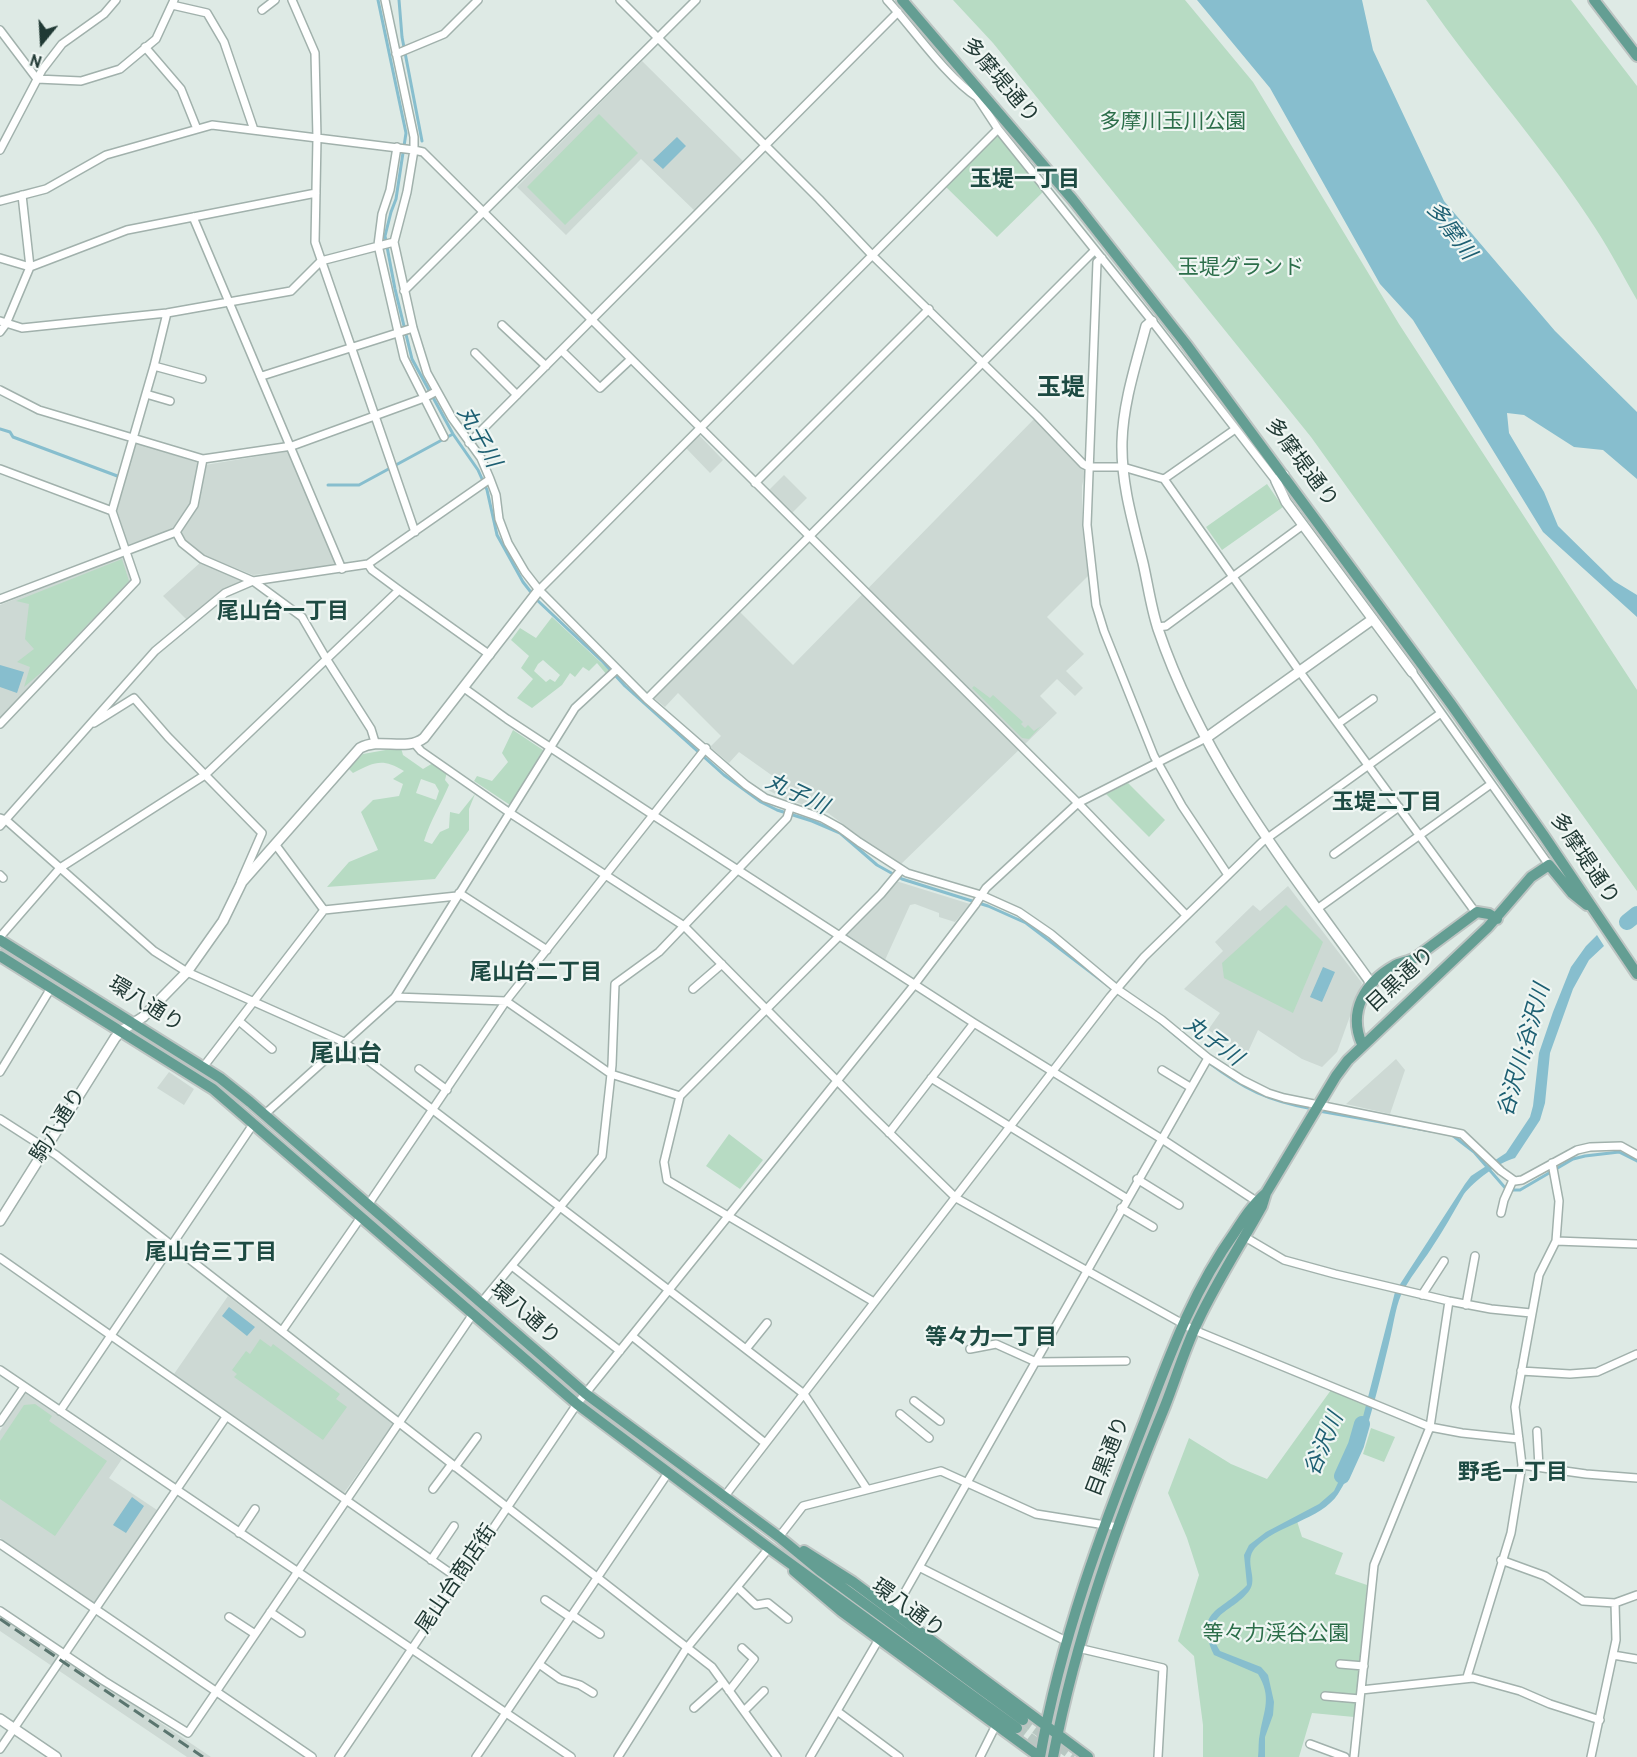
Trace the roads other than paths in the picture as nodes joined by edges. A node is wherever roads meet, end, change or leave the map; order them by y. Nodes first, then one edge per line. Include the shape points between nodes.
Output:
1 (116, 0) edge
2 (275, 0) edge
3 (292, 0) edge
4 (385, 0) edge
5 (478, 0) edge
6 (620, 0) edge
7 (696, 0) edge
8 (887, 0) edge
9 (902, 0) edge
10 (1594, 0) edge
11 (173, 3) edge
12 (262, 10) dead end
13 (898, 12) junction
14 (0, 30) edge
15 (658, 38) junction
16 (145, 47) junction
17 (398, 54) junction
18 (1637, 56) edge
19 (37, 79) junction
20 (980, 94) junction
21 (197, 129) junction
22 (998, 129) junction
23 (254, 130) junction
24 (317, 138) junction
25 (765, 144) junction
26 (397, 147) junction
27 (0, 150) edge
28 (414, 150) junction
29 (316, 193) junction
30 (22, 195) junction
31 (0, 201) edge
32 (484, 212) junction
33 (193, 217) junction
34 (394, 242) junction
35 (378, 245) junction
36 (1095, 250) junction
37 (872, 255) junction
38 (0, 258) edge
39 (1102, 258) junction
40 (321, 261) junction
41 (30, 267) junction
42 (404, 291) junction
43 (231, 303) junction
44 (929, 309) junction
45 (167, 313) junction
46 (592, 319) junction
47 (1152, 321) junction
48 (3, 322) edge
49 (502, 325) dead end
50 (413, 328) junction
51 (0, 332) edge
52 (397, 332) junction
53 (350, 346) junction
54 (561, 351) junction
55 (475, 353) dead end
56 (631, 358) junction
57 (982, 362) junction
58 (154, 366) junction
59 (546, 366) junction
60 (262, 376) junction
61 (202, 379) dead end
62 (0, 390) edge
63 (437, 391) junction
64 (146, 394) junction
65 (517, 395) junction
66 (424, 398) junction
67 (170, 401) dead end
68 (374, 416) junction
69 (699, 427) junction
70 (1234, 430) junction
71 (444, 437) dead end
72 (133, 438) junction
73 (469, 443) junction
74 (292, 446) junction
75 (203, 459) junction
76 (1089, 467) junction
77 (1123, 467) junction
78 (0, 469) edge
79 (1280, 478) junction
80 (490, 479) junction
81 (1164, 479) junction
82 (755, 483) junction
83 (112, 511) junction
84 (1303, 525) junction
85 (176, 532) junction
86 (415, 532) junction
87 (808, 537) junction
88 (125, 551) junction
89 (368, 564) junction
90 (342, 569) junction
91 (1233, 576) junction
92 (253, 581) junction
93 (399, 590) junction
94 (536, 594) junction
95 (0, 599) edge
96 (1373, 619) junction
97 (1157, 627) junction
98 (490, 655) junction
99 (327, 660) junction
100 (615, 671) junction
101 (1300, 672) junction
102 (1412, 672) joint
103 (464, 688) junction
104 (647, 699) junction
105 (1373, 699) dead end
106 (1441, 713) junction
107 (92, 722) junction
108 (1339, 723) junction
109 (0, 724) edge
110 (1206, 738) junction
111 (375, 742) junction
112 (415, 744) junction
113 (551, 748) junction
114 (705, 749) junction
115 (1158, 763) junction
116 (1370, 765) junction
117 (206, 775) junction
118 (1491, 784) junction
119 (1078, 803) junction
120 (1400, 807) junction
121 (789, 812) junction
122 (510, 813) junction
123 (653, 815) junction
124 (2, 821) edge
125 (1419, 836) junction
126 (1267, 839) junction
127 (275, 844) junction
128 (1334, 854) dead end
129 (1549, 866) junction
130 (60, 868) junction
131 (738, 870) junction
132 (897, 875) junction
133 (1228, 875) junction
134 (605, 876) junction
135 (239, 887) junction
136 (458, 895) junction
137 (980, 896) junction
138 (1592, 908) junction
139 (1317, 909) junction
140 (324, 910) junction
141 (1476, 913) junction
142 (1186, 915) junction
143 (1497, 919) junction
144 (684, 926) junction
145 (840, 935) junction
146 (0, 939) edge
147 (547, 950) junction
148 (0, 956) edge
149 (722, 964) junction
150 (187, 972) junction
151 (1637, 974) edge
152 (1371, 983) junction
153 (915, 984) junction
154 (51, 988) junction
155 (693, 989) dead end
156 (1117, 989) junction
157 (395, 997) junction
158 (506, 1001) junction
159 (254, 1002) junction
160 (766, 1009) junction
161 (239, 1021) junction
162 (135, 1023) junction
163 (974, 1023) junction
164 (121, 1031) junction
165 (345, 1042) junction
166 (1362, 1044) junction
167 (272, 1049) dead end
168 (1207, 1058) junction
169 (204, 1066) junction
170 (419, 1069) dead end
171 (1162, 1070) dead end
172 (0, 1072) edge
173 (1052, 1072) junction
174 (611, 1074) junction
175 (931, 1078) junction
176 (838, 1079) junction
177 (1190, 1088) junction
178 (447, 1090) junction
179 (680, 1096) junction
180 (433, 1110) junction
181 (1317, 1110) junction
182 (265, 1114) junction
183 (0, 1119) edge
184 (254, 1123) junction
185 (1011, 1127) junction
186 (890, 1133) junction
187 (1160, 1139) junction
188 (46, 1148) junction
189 (1637, 1155) edge
190 (1552, 1165) junction
191 (1137, 1179) junction
192 (1513, 1180) junction
193 (1266, 1193) junction
194 (956, 1198) junction
195 (1126, 1198) junction
196 (1256, 1202) junction
197 (368, 1205) junction
198 (1179, 1205) dead end
199 (560, 1208) junction
200 (1121, 1208) junction
201 (1501, 1213) dead end
202 (729, 1216) junction
203 (361, 1217) junction
204 (0, 1221) edge
205 (1153, 1227) dead end
206 (1245, 1237) junction
207 (1556, 1241) junction
208 (172, 1244) junction
209 (1637, 1244) edge
210 (1475, 1256) dead end
211 (0, 1258) edge
212 (1444, 1261) dead end
213 (512, 1266) junction
214 (1087, 1272) junction
215 (669, 1290) junction
216 (1422, 1295) junction
217 (1449, 1301) junction
218 (874, 1302) junction
219 (482, 1303) junction
220 (1466, 1305) junction
221 (1531, 1313) junction
222 (473, 1314) junction
223 (767, 1323) dead end
224 (1182, 1324) junction
225 (1194, 1330) junction
226 (282, 1331) junction
227 (110, 1335) junction
228 (632, 1336) junction
229 (970, 1348) dead end
230 (746, 1350) junction
231 (621, 1351) junction
232 (1637, 1354) edge
233 (1126, 1361) dead end
234 (1036, 1362) junction
235 (0, 1370) edge
236 (1521, 1371) junction
237 (24, 1387) junction
238 (586, 1394) junction
239 (804, 1394) junction
240 (914, 1401) dead end
241 (577, 1404) junction
242 (60, 1411) junction
243 (900, 1414) dead end
244 (226, 1417) junction
245 (940, 1421) dead end
246 (0, 1422) edge
247 (398, 1424) junction
248 (1430, 1428) junction
249 (1537, 1431) dead end
250 (477, 1437) dead end
251 (929, 1438) dead end
252 (1519, 1439) junction
253 (765, 1443) junction
254 (1522, 1465) junction
255 (453, 1466) junction
256 (1539, 1467) junction
257 (668, 1473) junction
258 (1637, 1478) edge
259 (968, 1482) junction
260 (433, 1489) dead end
261 (867, 1489) junction
262 (176, 1490) junction
263 (724, 1497) junction
264 (346, 1501) junction
265 (507, 1508) junction
266 (255, 1509) dead end
267 (1104, 1525) junction
268 (454, 1526) dead end
269 (1118, 1527) junction
270 (239, 1533) junction
271 (778, 1537) junction
272 (0, 1544) edge
273 (769, 1548) junction
274 (431, 1560) junction
275 (1501, 1560) junction
276 (919, 1567) junction
277 (297, 1572) junction
278 (459, 1579) junction
279 (597, 1579) junction
280 (737, 1587) junction
281 (1637, 1595) edge
282 (545, 1600) dead end
283 (1615, 1603) junction
284 (94, 1609) junction
285 (0, 1611) edge
286 (270, 1612) junction
287 (893, 1613) junction
288 (571, 1616) junction
289 (229, 1617) dead end
290 (788, 1619) dead end
291 (301, 1633) dead end
292 (255, 1634) junction
293 (600, 1634) dead end
294 (879, 1639) junction
295 (1066, 1641) junction
296 (742, 1648) dead end
297 (1078, 1648) junction
298 (411, 1649) junction
299 (686, 1649) junction
300 (64, 1655) junction
301 (1613, 1655) junction
302 (1637, 1659) edge
303 (538, 1664) junction
304 (1340, 1664) dead end
305 (1364, 1666) junction
306 (1467, 1677) junction
307 (725, 1686) junction
308 (1361, 1690) junction
309 (216, 1691) junction
310 (764, 1691) dead end
311 (593, 1693) dead end
312 (1325, 1696) dead end
313 (1360, 1699) junction
314 (704, 1702) dead end
315 (694, 1708) dead end
316 (837, 1711) junction
317 (744, 1712) junction
318 (506, 1713) junction
319 (0, 1719) edge
320 (1600, 1720) junction
321 (996, 1725) junction
322 (1046, 1726) junction
323 (14, 1729) junction
324 (1058, 1734) junction
325 (1310, 1744) dead end
326 (0, 1749) edge
327 (56, 1757) edge
328 (312, 1757) edge
329 (339, 1757) edge
330 (476, 1757) edge
331 (571, 1757) edge
332 (618, 1757) edge
333 (777, 1757) edge
334 (810, 1757) edge
335 (900, 1757) edge
336 (980, 1757) edge
337 (1040, 1757) edge
338 (1053, 1757) edge
339 (1088, 1757) edge
340 (1158, 1757) edge
341 (1345, 1757) edge
342 (1354, 1757) edge
343 (1591, 1757) edge

1 - 19 street via 104,15 62,44
2 - 12 street
3 - 24 street via 315,53
4 - 17 street
5 - 17 street via 444,34
6 - 15 street
7 - 15 street
8 - 13 street
9 - 20 main road, 多摩堤通り
10 - 18 main road
11 - 16 street via 156,39
11 - 23 street via 207,13 224,42
13 - 20 street via 956,78
13 - 25 street
14 - 19 street
15 - 25 street
15 - 32 street
16 - 19 street via 120,69 81,81
16 - 21 street via 181,89
17 - 28 street
19 - 27 street
20 - 22 street
20 - 79 main road, 多摩堤通り via 1135,278
21 - 23 street via 212,125
21 - 30 street via 106,155 46,189
22 - 36 street
22 - 37 street
23 - 24 street
24 - 26 street
24 - 29 street
25 - 37 street
25 - 46 street
26 - 28 street
26 - 35 street
28 - 32 street via 423,152
28 - 34 street
29 - 33 street
29 - 40 street via 315,242
30 - 31 street
30 - 41 street
32 - 42 street
32 - 46 street
33 - 41 street via 127,230
33 - 43 street
34 - 35 street
34 - 42 street
35 - 40 street
35 - 52 street
36 - 39 street
36 - 57 street
37 - 44 street
37 - 69 street
38 - 41 street
39 - 47 street
39 - 76 street via 1097,262
40 - 43 street via 291,291
40 - 53 street
41 - 48 street
42 - 50 street
43 - 45 street
43 - 60 street
44 - 57 street
44 - 82 street
45 - 48 street via 22,328
45 - 58 street
46 - 54 street
46 - 56 street
47 - 70 street
47 - 77 street via 1146,326 1125,408
48 - 51 street
49 - 59 street
50 - 52 street
50 - 63 street
52 - 53 street
52 - 66 street via 404,358
53 - 60 street
53 - 68 street
54 - 56 street via 600,388
54 - 59 street
55 - 65 street
56 - 69 street
57 - 76 street
57 - 87 street
58 - 61 street
58 - 64 street
59 - 65 street
60 - 74 street
62 - 72 street via 39,410
63 - 66 street
63 - 73 street
64 - 67 street
64 - 72 street
65 - 73 street
66 - 68 street
66 - 71 street
68 - 74 street
68 - 86 street
69 - 82 street
69 - 94 street
70 - 79 street
70 - 81 street
72 - 75 street
72 - 83 street
73 - 80 street
74 - 75 street
74 - 90 street
75 - 85 street via 194,505
76 - 77 street
76 - 115 street via 1088,525 1096,605
77 - 81 street
77 - 97 street via 1126,497
78 - 83 street
79 - 84 street via 1286,502
79 - 138 main road, 多摩堤通り via 1451,704
80 - 86 street
80 - 94 street via 508,543
81 - 91 street
82 - 87 street
83 - 88 street
84 - 91 street
84 - 96 street
85 - 88 street
85 - 92 street via 182,543 202,559
86 - 89 street
87 - 104 street
87 - 119 street
88 - 95 street
88 - 109 street via 136,581
89 - 90 street
89 - 93 street
90 - 92 street
91 - 97 street via 1166,626
91 - 101 street
92 - 99 street via 302,617
92 - 107 street via 225,593 155,651
93 - 98 street
93 - 99 street
94 - 98 street
94 - 100 street
96 - 101 street
96 - 102 street
97 - 110 street
98 - 103 street
99 - 111 street via 371,729
99 - 117 street
100 - 104 street
100 - 113 street via 575,708
101 - 108 street
101 - 110 street
102 - 106 street
103 - 112 street
103 - 113 street
104 - 114 street
105 - 108 street
106 - 116 street
106 - 118 street
107 - 117 street via 134,698
107 - 124 street
108 - 116 street
110 - 115 street, 尾山台商店街
110 - 126 street
111 - 112 street
111 - 127 street via 354,754
112 - 122 street
113 - 122 street
113 - 123 street
114 - 121 street via 747,785
114 - 123 street
115 - 119 street, 尾山台商店街
115 - 133 street
116 - 120 street
116 - 126 street
117 - 130 street
117 - 135 street via 262,833
118 - 125 street
118 - 129 street
119 - 137 street, 尾山台商店街
119 - 142 street
120 - 125 street
120 - 128 street
121 - 131 street
121 - 132 street via 822,818 840,828
122 - 134 street
122 - 136 street
123 - 131 street
123 - 134 street
124 - 130 street
125 - 139 street
125 - 141 street
126 - 133 street
126 - 139 street
127 - 135 street
127 - 140 street
129 - 138 main road via 1576,898
129 - 143 main road, 目黒通り via 1531,877
130 - 146 street
130 - 150 street via 154,951
131 - 144 street
131 - 145 street
132 - 137 street
132 - 145 street
133 - 142 street
134 - 144 street
134 - 147 street
135 - 150 street via 223,921
136 - 140 street
136 - 147 street
136 - 157 street
137 - 153 street, 尾山台商店街
137 - 156 street via 1036,922
138 - 151 main road, 多摩堤通り
139 - 152 street
140 - 159 street
141 - 143 main road via 1480,911
141 - 152 main road via 1415,958 1395,965
142 - 156 street
143 - 166 main road, 目黒通り
144 - 149 street
144 - 174 street via 659,952 615,984
145 - 153 street
145 - 160 street
146 - 162 main road, 環八通り
147 - 158 street
148 - 154 main road, 環八通り
149 - 155 street
149 - 160 street
150 - 159 street
150 - 162 street
152 - 166 main road via 1358,1010 1356,1027
153 - 163 street
153 - 176 street, 尾山台商店街
154 - 164 main road, 環八通り
154 - 172 street
156 - 168 street
156 - 173 street
157 - 158 street
157 - 165 street
158 - 174 street
158 - 178 street
159 - 161 street
159 - 165 street
160 - 176 street
160 - 179 street
161 - 167 street
161 - 169 street
162 - 164 street
162 - 169 main road, 環八通り
163 - 173 street
163 - 175 street
164 - 184 main road, 環八通り via 199,1079
164 - 188 street, 駒八通り
165 - 180 street
165 - 182 street
166 - 181 main road, 目黒通り via 1341,1069
168 - 177 street
168 - 181 street via 1268,1093
169 - 182 main road, 環八通り
170 - 178 street
171 - 177 street
173 - 185 street
173 - 187 street
174 - 179 street
174 - 199 street via 602,1156
175 - 185 street
175 - 186 street
176 - 186 street
176 - 202 street, 尾山台商店街
177 - 187 street
178 - 180 street
179 - 202 street via 664,1162 667,1180
180 - 197 street
180 - 199 street
181 - 192 street via 1462,1134
181 - 193 main road, 目黒通り
182 - 197 main road, 環八通り
183 - 188 street
184 - 203 main road, 環八通り
184 - 208 street
185 - 194 street
185 - 195 street
186 - 194 street
187 - 191 street
187 - 196 street
188 - 204 street, 駒八通り
188 - 208 street
189 - 190 street via 1621,1146 1590,1147
190 - 192 street via 1522,1180
190 - 207 street via 1559,1202
191 - 195 street
191 - 198 street
192 - 201 street
193 - 196 main road, 目黒通り
193 - 206 main road, 目黒通り
194 - 214 street
194 - 218 street
195 - 200 street
196 - 224 main road, 目黒通り via 1219,1254
197 - 219 main road, 環八通り
199 - 213 street
199 - 215 street
200 - 205 street
200 - 214 street
202 - 215 street, 尾山台商店街
202 - 218 street
203 - 222 main road, 環八通り
203 - 226 street
206 - 216 street via 1284,1260
206 - 225 main road, 目黒通り
207 - 209 street
207 - 221 street via 1539,1275
208 - 226 street
208 - 227 street
210 - 220 street
211 - 227 street
212 - 216 street
213 - 219 street
213 - 231 street
214 - 224 street
214 - 234 street
215 - 228 street, 尾山台商店街
215 - 230 street
216 - 217 street
217 - 220 street
217 - 248 street
218 - 239 street
219 - 238 main road, 環八通り
220 - 221 street
221 - 236 street
222 - 241 main road, 環八通り
222 - 247 street
223 - 230 street
224 - 225 street
224 - 267 main road, 目黒通り
225 - 248 street
225 - 269 main road, 目黒通り
226 - 247 street
227 - 242 street
227 - 244 street
228 - 231 street, 尾山台商店街
228 - 253 street
229 - 234 street via 996,1344
230 - 239 street
231 - 238 street, 尾山台商店街
232 - 236 street via 1596,1372
233 - 234 street
234 - 259 street
235 - 237 street
236 - 252 street via 1515,1407
237 - 242 street
237 - 246 street
238 - 241 street, 尾山台商店街
238 - 263 main road, 環八通り
239 - 253 street
239 - 261 street
240 - 245 street
241 - 257 main road, 環八通り
241 - 265 street, 尾山台商店街
242 - 262 street
243 - 251 street
244 - 262 street
244 - 264 street
247 - 255 street
247 - 264 street
248 - 252 street
248 - 305 street via 1374,1565
249 - 256 street
250 - 255 street
252 - 254 street
253 - 263 street
254 - 256 street
254 - 275 street via 1511,1533
255 - 260 street
255 - 265 street
256 - 258 street
257 - 273 main road, 環八通り
257 - 279 street
259 - 261 street via 941,1471
259 - 267 street via 1036,1514
259 - 276 street
261 - 271 street via 803,1506
262 - 270 street
262 - 284 street
263 - 271 main road, 環八通り
264 - 274 street
264 - 277 street
265 - 278 street, 尾山台商店街
265 - 279 street
266 - 270 street
267 - 269 street
267 - 295 main road, 目黒通り
268 - 274 street
269 - 297 main road, 目黒通り
270 - 277 street
271 - 273 main road, 環八通り via 1020,1724
271 - 287 main road via 825,1563
272 - 284 street
273 - 280 street
273 - 294 main road
274 - 278 street
275 - 283 street via 1545,1576 1583,1601
275 - 306 street
276 - 287 street
276 - 295 street
277 - 286 street
277 - 298 street
278 - 298 street, 尾山台商店街
279 - 288 street
279 - 299 street
280 - 290 street via 756,1605 768,1603
280 - 299 street
281 - 283 street
282 - 288 street
283 - 301 street
284 - 300 street
284 - 309 street
285 - 300 street
286 - 291 street
286 - 292 street
287 - 322 main road
288 - 293 street
288 - 303 street
289 - 292 street
292 - 309 street
294 - 316 street
294 - 321 main road
295 - 322 main road, 目黒通り
296 - 307 street via 754,1659
297 - 324 main road, 目黒通り
297 - 340 street via 1164,1668
298 - 318 street
298 - 329 street, 尾山台商店街
299 - 307 street via 712,1667
299 - 332 street
300 - 309 street via 188,1733
300 - 323 street
301 - 302 street
301 - 320 street
303 - 311 street via 560,1679
303 - 318 street
304 - 305 street
305 - 308 street
306 - 308 street
306 - 320 street
307 - 314 street
307 - 315 street
307 - 317 street
308 - 313 street
309 - 328 street
310 - 317 street
312 - 313 street
313 - 342 street
316 - 334 street
316 - 335 street
317 - 333 street
318 - 330 street
318 - 331 street
319 - 323 street
320 - 343 street
321 - 336 street
321 - 337 main road
322 - 324 main road
322 - 337 main road, 目黒通り
323 - 326 street
323 - 327 street
324 - 338 main road, 目黒通り
324 - 339 main road
325 - 341 street

